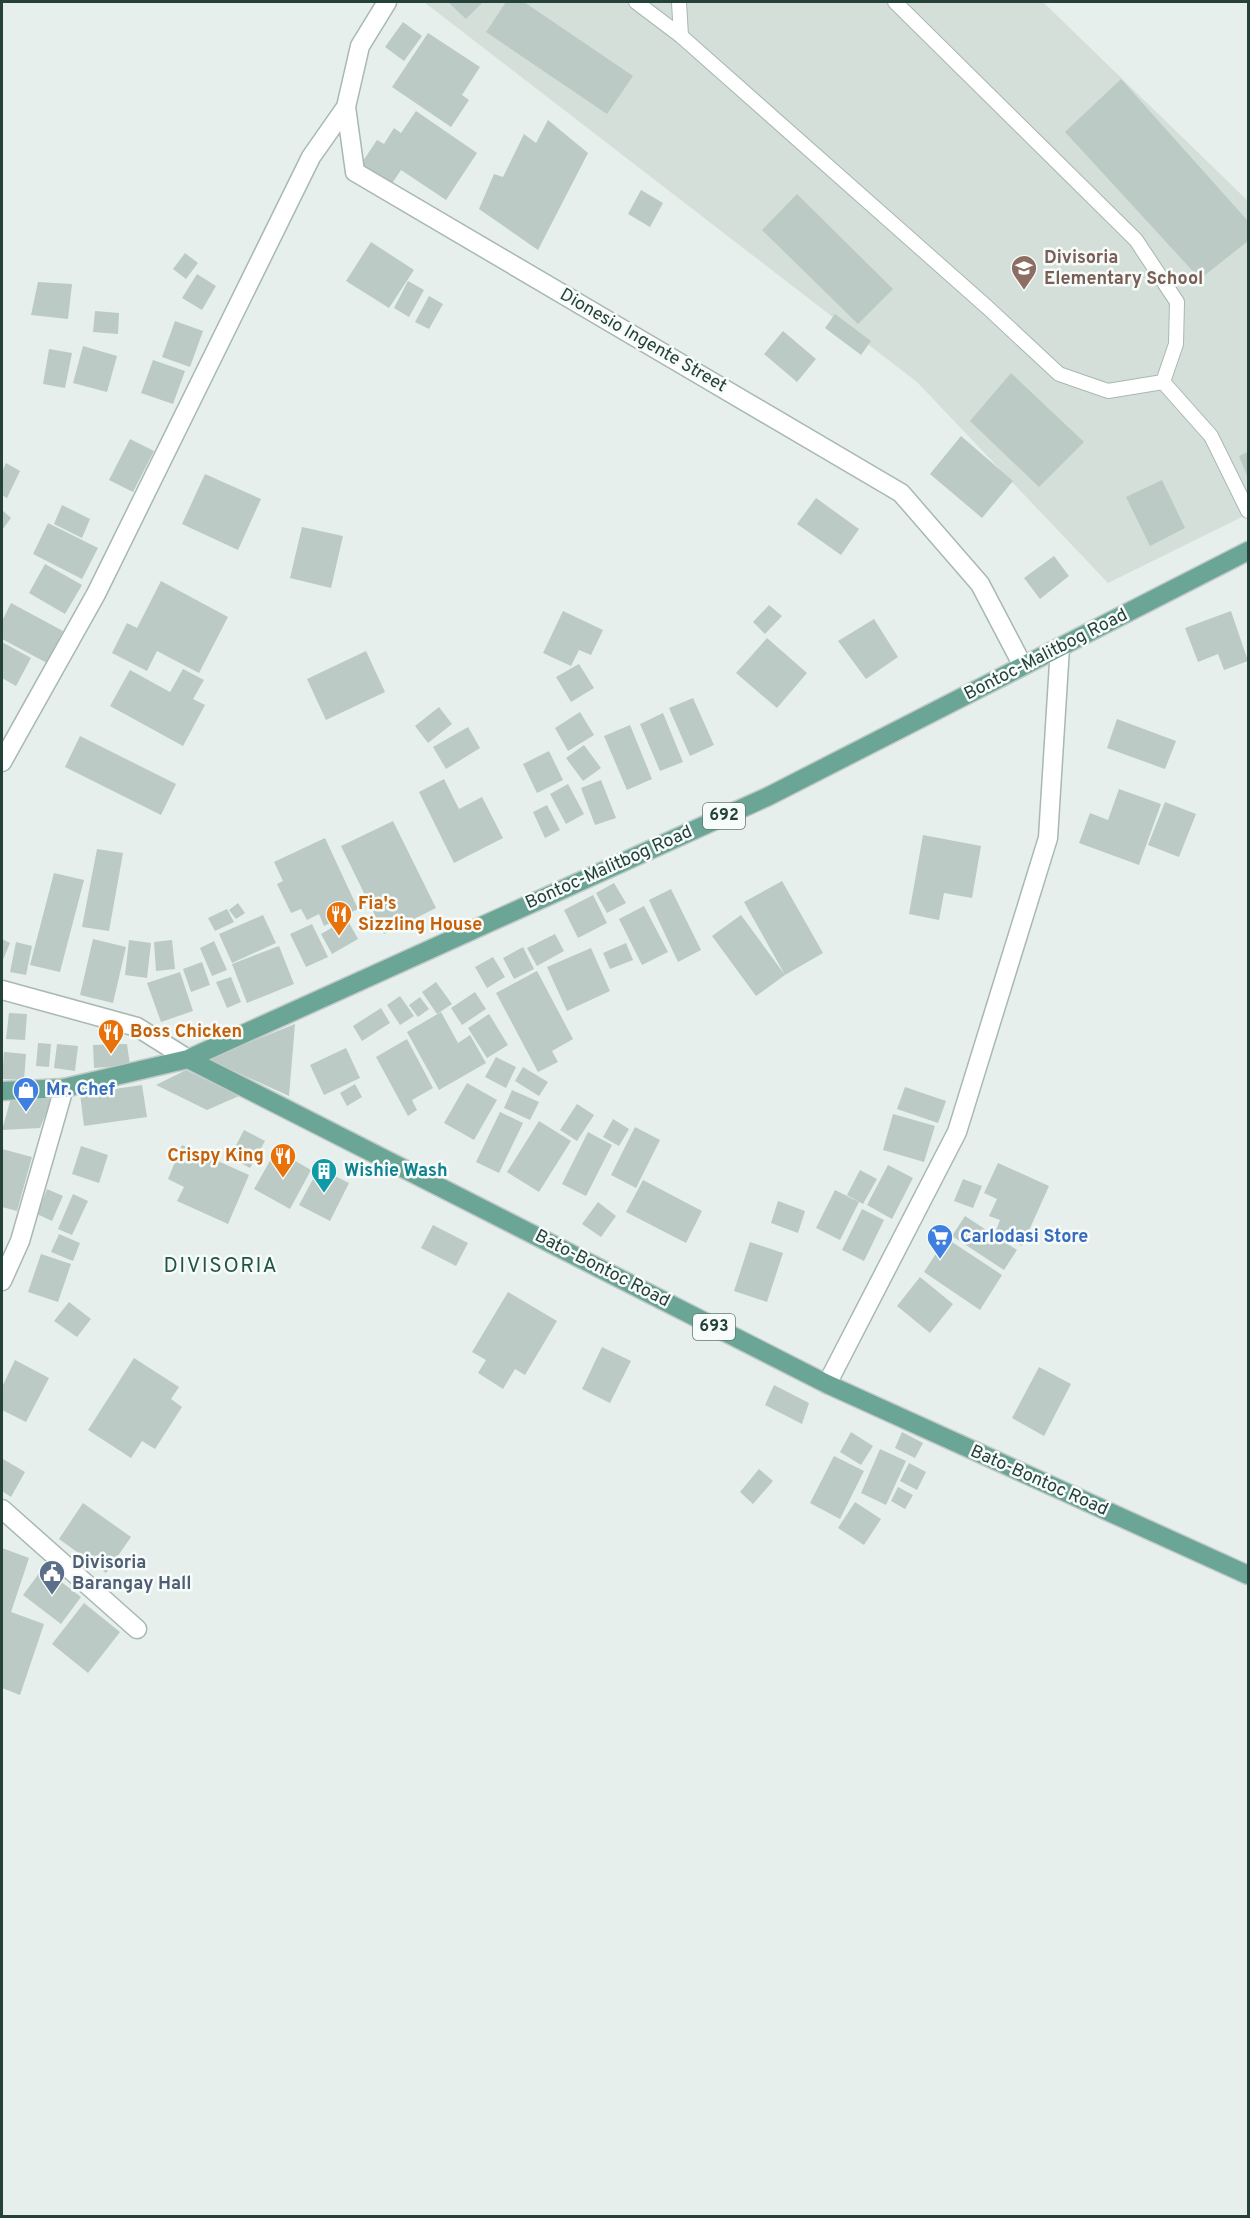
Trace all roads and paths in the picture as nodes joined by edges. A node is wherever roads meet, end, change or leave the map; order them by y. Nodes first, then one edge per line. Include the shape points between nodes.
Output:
1 (387, 2) edge
2 (636, 2) edge
3 (679, 2) edge
4 (895, 2) edge
5 (681, 36) junction
6 (346, 107) junction
7 (1163, 381) junction
8 (1248, 511) edge
9 (1248, 551) edge
10 (1060, 648) junction
11 (1023, 666) junction
12 (2, 762) edge
13 (2, 990) edge
14 (188, 1059) junction
15 (64, 1088) junction
16 (2, 1091) edge
17 (2, 1281) edge
18 (826, 1384) junction
19 (2, 1509) edge
20 (1248, 1575) edge
21 (137, 1629) dead end

1 - 6 street, Dionesio Ingente Street via 360,46
2 - 5 lane
3 - 5 lane
4 - 7 lane via 1136,240 1177,302 1176,344
5 - 7 lane via 1059,375 1108,391
6 - 11 street, Dionesio Ingente Street via 355,172 901,493 980,584
6 - 12 street via 311,157 96,594
7 - 8 lane via 1211,436
9 - 10 main road, Bontoc-Malitbog Road / 692
10 - 11 main road, Bontoc-Malitbog Road / 692
10 - 18 street via 1048,838 957,1132
11 - 14 main road, Bontoc-Malitbog Road / 692 via 768,796
13 - 14 street via 137,1027
14 - 15 main road, 692
14 - 18 main road, Bato-Bontoc Road / 693
15 - 16 main road, 692
15 - 17 street via 20,1241
18 - 20 main road, Bato-Bontoc Road / 693
19 - 21 street

